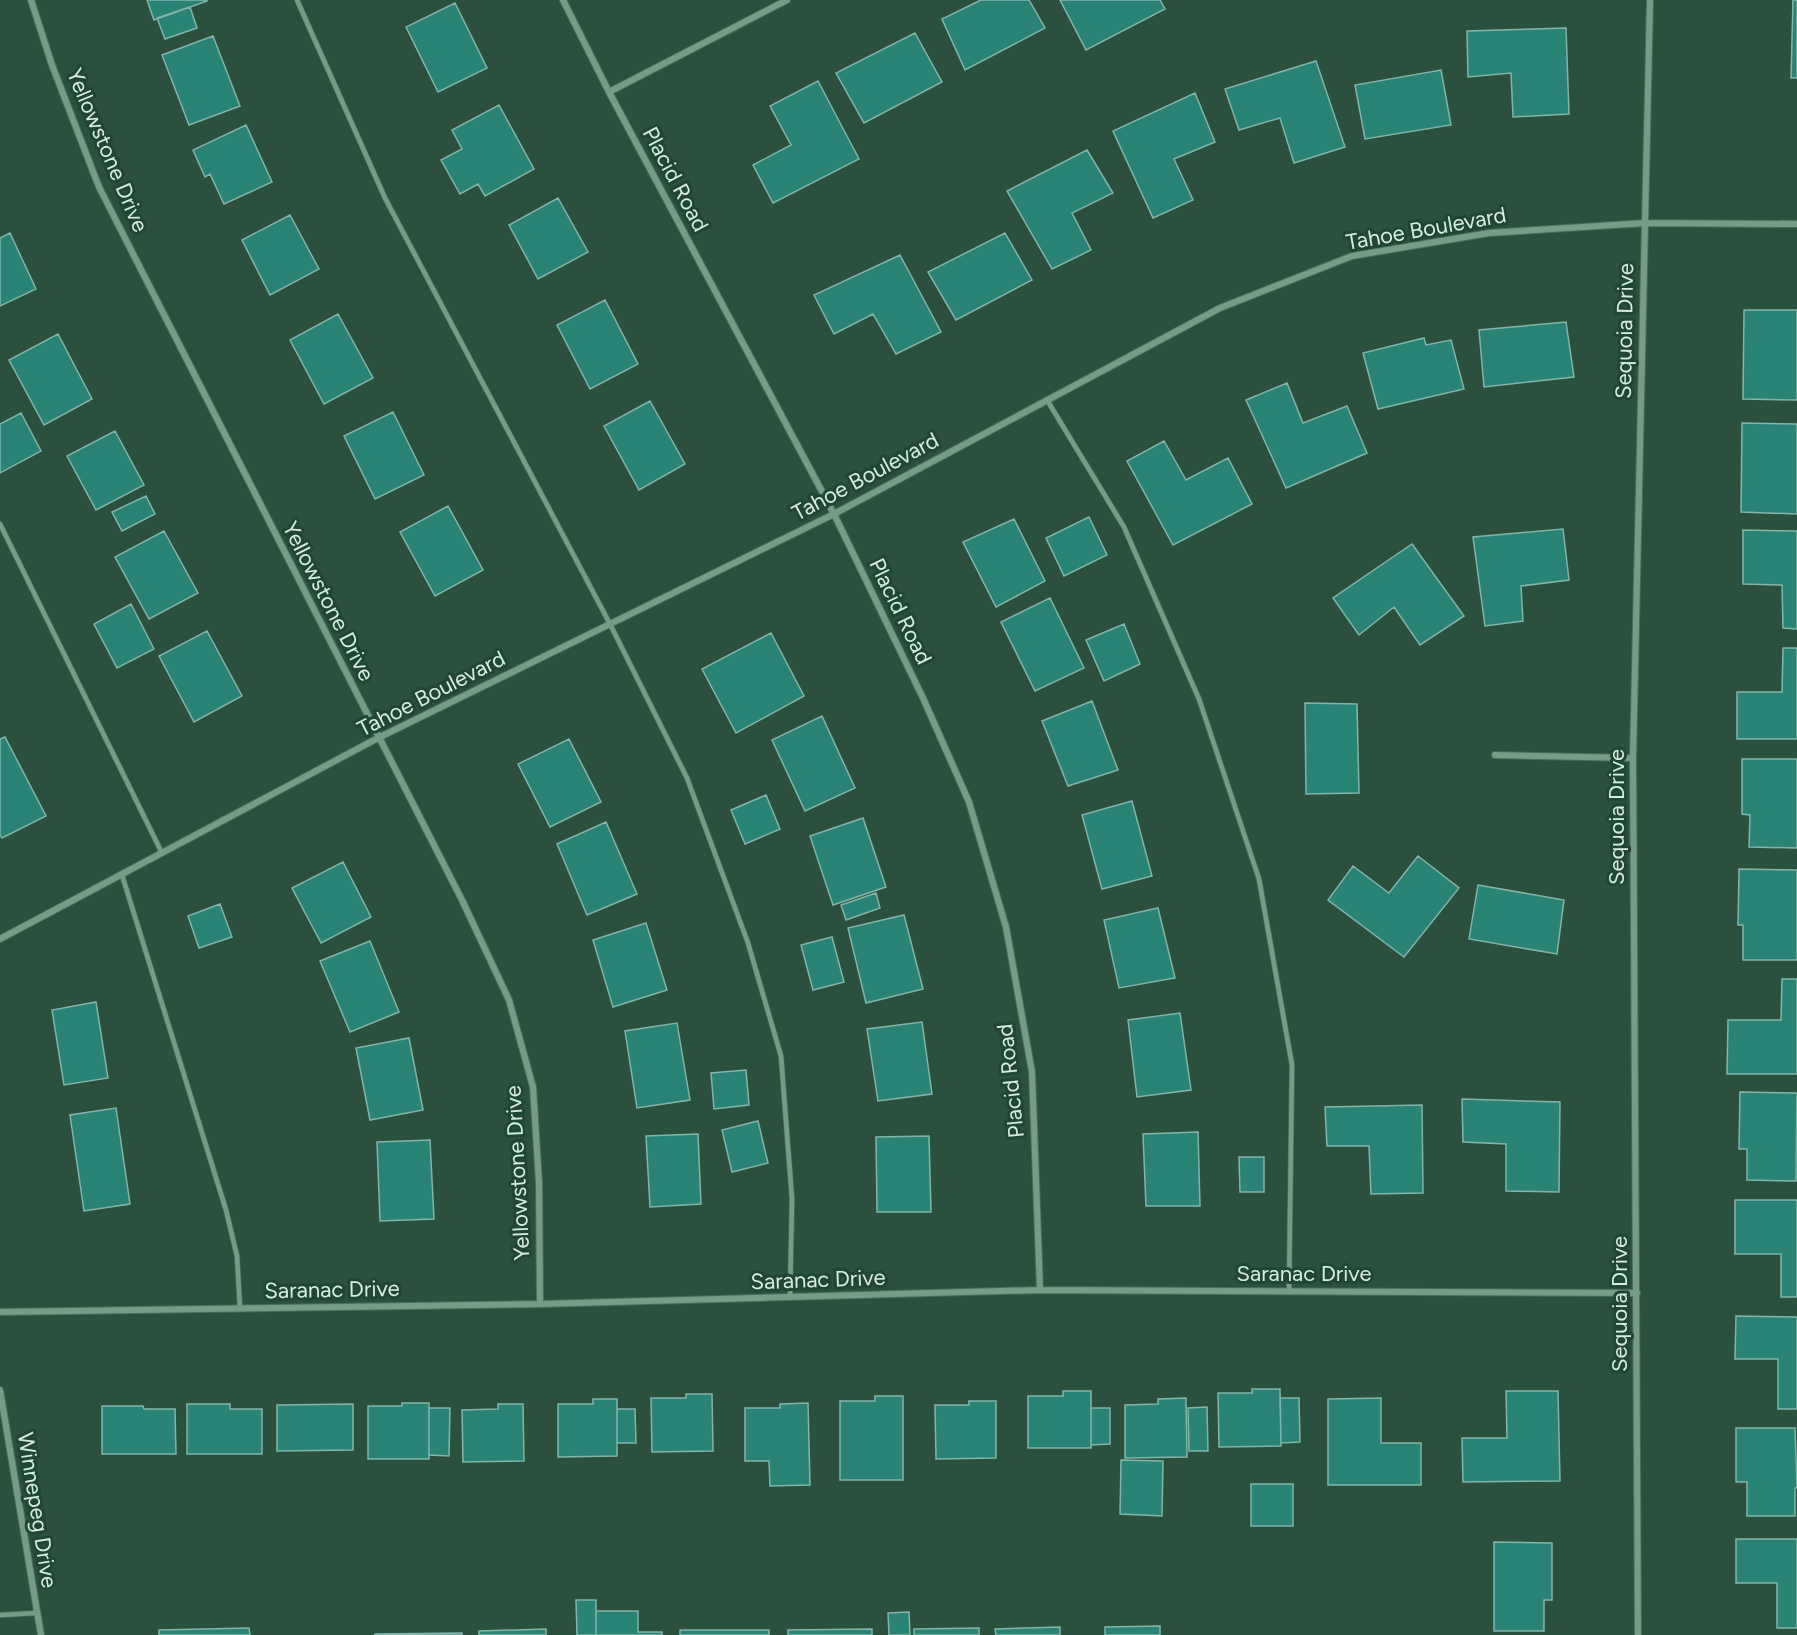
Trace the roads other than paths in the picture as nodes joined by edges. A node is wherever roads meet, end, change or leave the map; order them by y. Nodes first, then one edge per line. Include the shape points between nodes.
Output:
1 (30, 0) edge
2 (297, 0) edge
3 (563, 0) edge
4 (787, 0) edge
5 (1650, 0) edge
6 (609, 92) junction
7 (1645, 223) junction
8 (1797, 224) edge
9 (1047, 400) junction
10 (834, 514) junction
11 (0, 524) edge
12 (610, 624) junction
13 (378, 738) junction
14 (1495, 755) dead end
15 (1633, 758) junction
16 (162, 853) junction
17 (122, 875) junction
18 (0, 939) edge
19 (1040, 1290) junction
20 (1289, 1291) junction
21 (1637, 1293) junction
22 (790, 1298) junction
23 (540, 1304) junction
24 (240, 1309) junction
25 (0, 1312) edge
26 (0, 1390) edge
27 (37, 1613) junction
28 (0, 1615) edge
29 (41, 1635) edge
30 (1638, 1635) edge

1 - 13 street, Yellowstone Drive via 99,187
2 - 12 lane via 385,198
3 - 6 street, Placid Road
4 - 6 street
5 - 7 street, Sequoia Drive
6 - 10 street, Placid Road
7 - 8 street, Tahoe Boulevard
7 - 9 street, Tahoe Boulevard via 1489,233 1352,256 1220,308
7 - 15 street, Sequoia Drive
9 - 10 street, Tahoe Boulevard
9 - 20 lane via 1128,538 1199,699 1259,879 1292,1065
10 - 12 street, Tahoe Boulevard
10 - 19 street, Placid Road via 969,802 1006,927 1032,1072
11 - 16 lane
12 - 13 street, Tahoe Boulevard
12 - 22 lane via 687,778 748,943 781,1056 792,1199
13 - 16 street, Tahoe Boulevard
13 - 23 street, Yellowstone Drive via 509,1000 533,1087
14 - 15 street
15 - 21 street, Sequoia Drive
16 - 17 street, Tahoe Boulevard
17 - 18 street, Tahoe Boulevard
17 - 24 lane via 226,1210 237,1256
19 - 20 street, Saranac Drive
19 - 22 street, Saranac Drive
20 - 21 street, Saranac Drive
21 - 30 street, Sequoia Drive
22 - 23 street, Saranac Drive
23 - 24 street, Saranac Drive
24 - 25 street, Saranac Drive
26 - 27 street, Winnepeg Drive
27 - 28 lane
27 - 29 street, Winnepeg Drive

